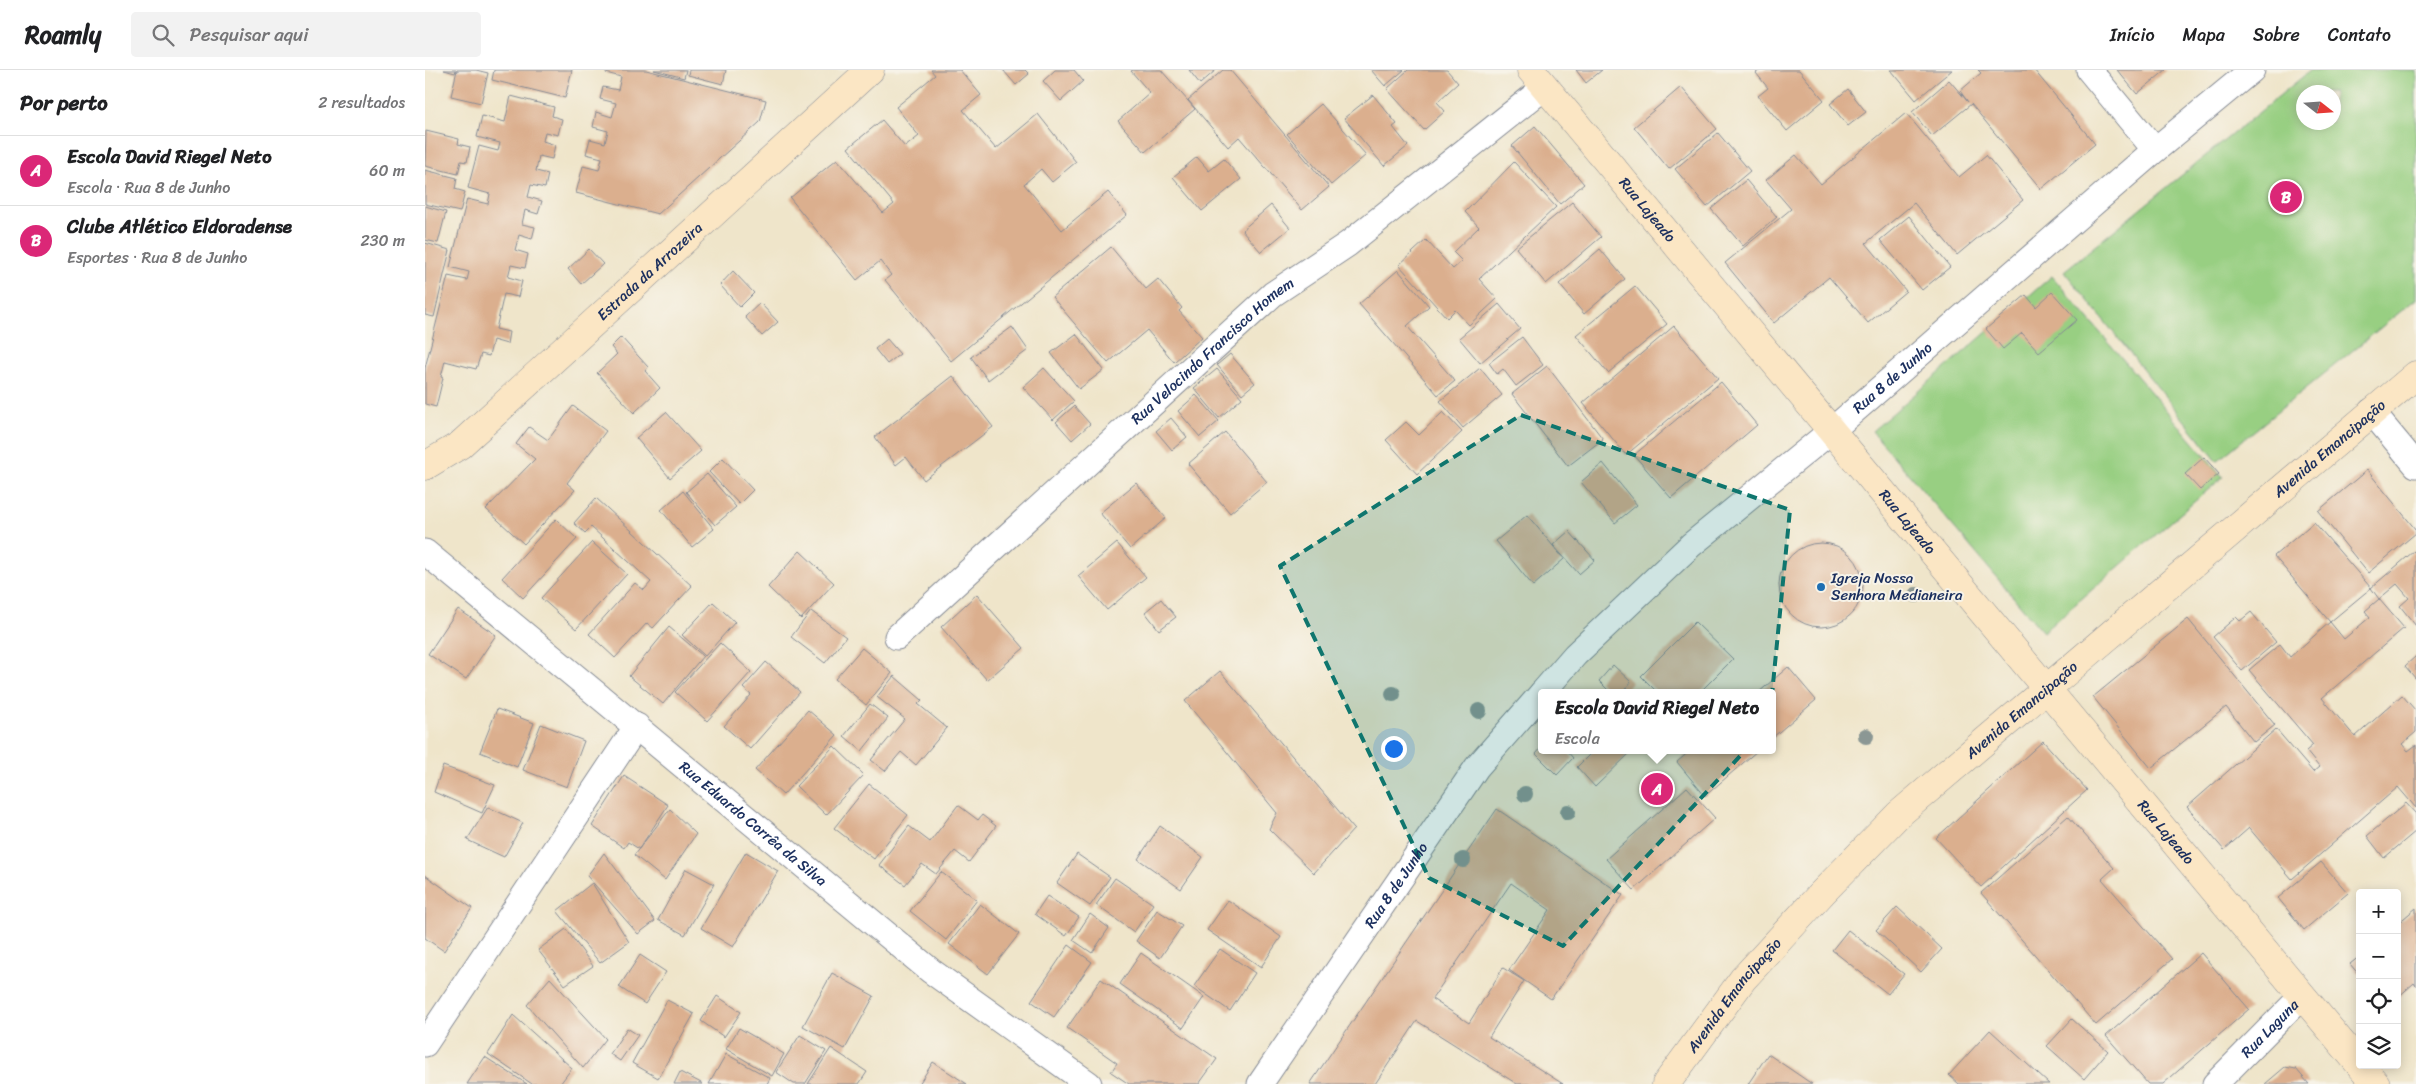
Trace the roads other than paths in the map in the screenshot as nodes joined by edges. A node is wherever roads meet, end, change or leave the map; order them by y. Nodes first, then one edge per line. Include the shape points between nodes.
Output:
1 (870, 70) edge
2 (2089, 70) edge
3 (2252, 70) edge
4 (1538, 78) edge
5 (2155, 150) junction
6 (2416, 375) edge
7 (2371, 411) junction
8 (1831, 431) junction
9 (2416, 465) edge
10 (425, 466) edge
11 (425, 552) edge
12 (897, 637) dead end
13 (1545, 689) edge
14 (2046, 689) junction
15 (1538, 698) edge
16 (637, 726) junction
17 (2302, 996) junction
18 (425, 1044) edge
19 (2356, 1060) edge
20 (2363, 1069) edge
21 (1089, 1084) edge
22 (1260, 1084) edge
23 (1666, 1084) edge
24 (2215, 1084) edge
25 (2376, 1084) edge

1 - 10 main road, Estrada da Arrozeira via 460,444
2 - 5 street
3 - 5 street, Rua 8 de Junho
4 - 8 main road, Rua Lajeado
4 - 12 street, Rua Velocindo Francisco Homem via 1348,244 1273,294
5 - 8 street, Rua 8 de Junho
6 - 7 main road, Avenida Emancipação
7 - 9 street
7 - 14 main road, Avenida Emancipação
8 - 13 street, Rua 8 de Junho via 1691,545 1575,655
8 - 14 main road, Rua Lajeado
11 - 16 street, Rua Eduardo Corrêa da Silva
14 - 17 main road, Rua Lajeado
14 - 23 main road, Avenida Emancipação via 1898,815 1822,893 1743,979
15 - 22 street, Rua 8 de Junho via 1477,768
16 - 18 street
16 - 21 street, Rua Eduardo Corrêa da Silva via 931,971
17 - 19 main road, Rua Lajeado
17 - 24 street, Rua Laguna
20 - 25 main road, Rua Lajeado

